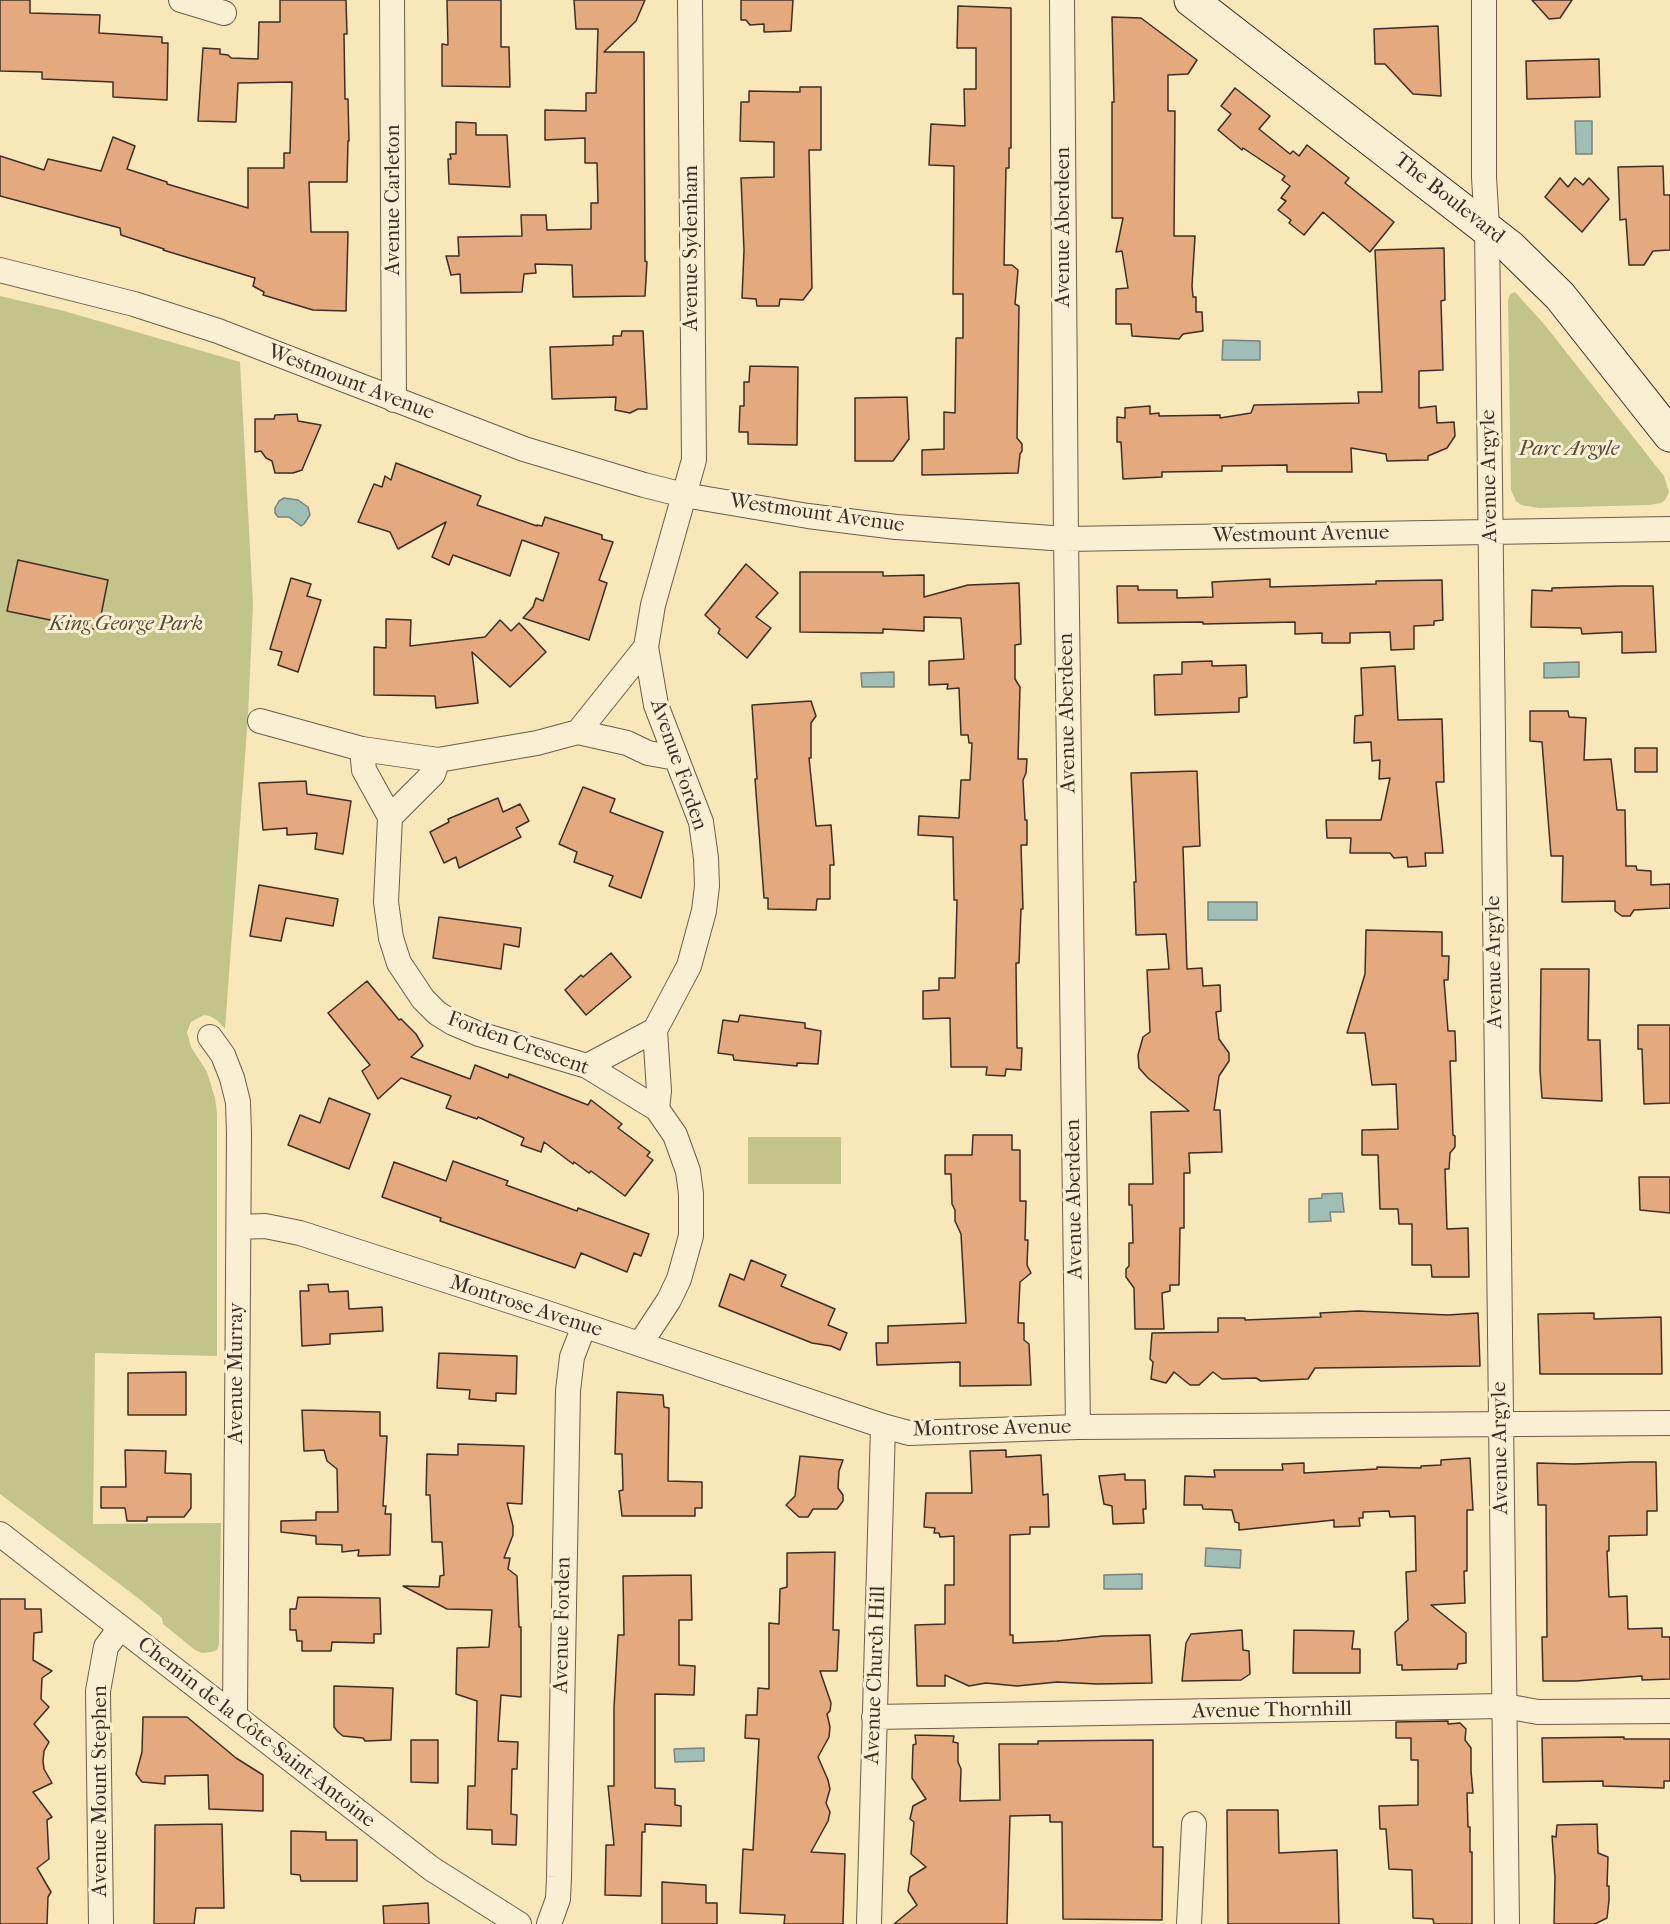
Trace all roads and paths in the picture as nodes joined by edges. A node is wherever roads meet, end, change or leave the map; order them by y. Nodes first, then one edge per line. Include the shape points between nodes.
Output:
1 (181, 0) edge
2 (392, 0) edge
3 (690, 0) edge
4 (1062, 0) edge
5 (1191, 0) edge
6 (1484, 0) edge
7 (224, 13) dead end
8 (1487, 227) junction
9 (0, 270) edge
10 (394, 400) junction
11 (1670, 435) edge
12 (684, 495) junction
13 (1670, 529) edge
14 (1491, 533) junction
15 (1066, 539) junction
16 (646, 647) junction
17 (260, 722) dead end
18 (578, 732) junction
19 (362, 749) junction
20 (676, 758) junction
21 (438, 760) junction
22 (390, 817) junction
23 (655, 1030) junction
24 (210, 1037) dead end
25 (587, 1066) junction
26 (657, 1109) junction
27 (239, 1227) junction
28 (584, 1326) junction
29 (640, 1344) junction
30 (1670, 1423) edge
31 (1501, 1424) junction
32 (883, 1426) junction
33 (1078, 1427) junction
34 (0, 1533) edge
35 (120, 1628) junction
36 (1505, 1706) junction
37 (1670, 1711) edge
38 (235, 1715) junction
39 (874, 1717) junction
40 (1194, 1824) dead end
41 (101, 1924) edge
42 (519, 1924) edge
43 (549, 1924) edge
44 (869, 1924) edge
45 (1189, 1924) edge
46 (1508, 1924) edge

1 - 7 street
2 - 10 street, Avenue Carleton
3 - 12 street, Avenue Sydenham via 694,460
4 - 15 street, Avenue Aberdeen
5 - 8 main road, The Boulevard
6 - 8 street, Avenue Argyle
8 - 11 main road, The Boulevard via 1560,296
8 - 14 street, Avenue Argyle
9 - 10 street, Westmount Avenue via 134,304 218,331
10 - 12 street, Westmount Avenue via 524,449
12 - 15 street, Westmount Avenue via 896,527
12 - 16 street, Avenue Forden via 653,605
13 - 14 street, Westmount Avenue
14 - 15 street, Westmount Avenue
14 - 31 street, Avenue Argyle
15 - 33 street, Avenue Aberdeen
16 - 18 street
16 - 20 street, Avenue Forden via 656,705
17 - 19 street
18 - 20 street
18 - 21 street
19 - 21 street
19 - 22 street via 364,770
20 - 23 street, Avenue Forden via 701,822 707,886 689,966
21 - 22 street via 433,774
22 - 25 street, Forden Crescent via 386,902 391,938 399,963 423,999 453,1023 479,1034
23 - 25 street
23 - 26 street
24 - 27 street, Avenue Murray via 223,1055 238,1102
25 - 26 street, Forden Crescent
26 - 29 street via 675,1135 688,1171 691,1236 680,1279
27 - 28 street, Montrose Avenue via 265,1226 300,1233
27 - 38 street, Avenue Murray
28 - 29 street, Montrose Avenue
28 - 43 street, Avenue Forden via 572,1357 568,1390 559,1877 558,1899
29 - 32 street, Montrose Avenue
30 - 31 street, Montrose Avenue
31 - 33 street, Montrose Avenue
31 - 36 street, Avenue Argyle
32 - 33 street, Montrose Avenue via 909,1432
32 - 39 street, Avenue Church Hill
34 - 35 street, Chemin de la Côte-Saint-Antoine
35 - 38 street, Chemin de la Côte-Saint-Antoine
35 - 41 street, Avenue Mount Stephen via 106,1647 98,1691
36 - 37 street, Avenue Thornhill via 1538,1712
36 - 39 street, Avenue Thornhill
36 - 46 street, Avenue Argyle
38 - 42 street, Chemin de la Côte-Saint-Antoine via 432,1869
39 - 44 street, Avenue Church Hill
40 - 45 street

